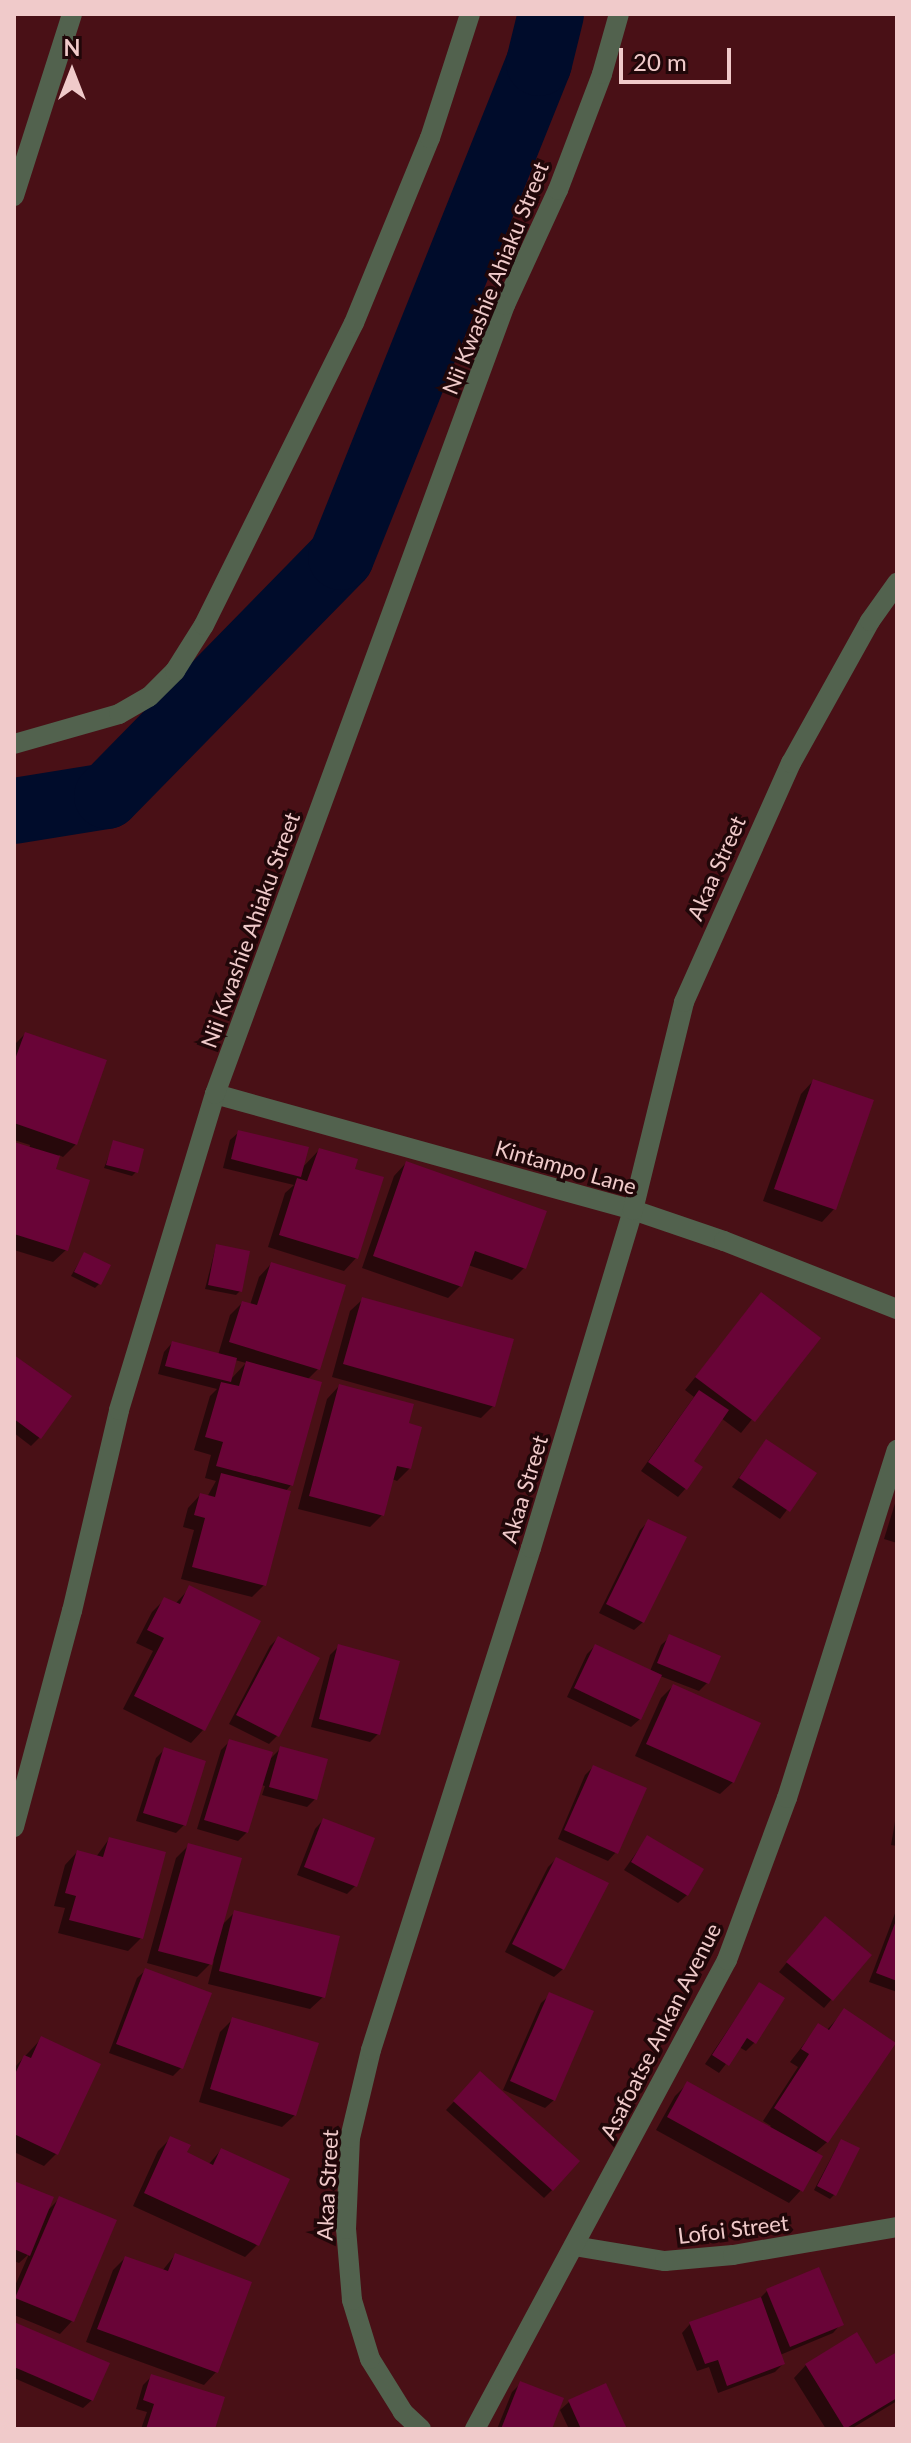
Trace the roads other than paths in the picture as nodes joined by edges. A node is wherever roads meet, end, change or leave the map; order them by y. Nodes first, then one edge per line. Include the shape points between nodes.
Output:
1 (72, 14) edge
2 (470, 14) edge
3 (619, 14) edge
4 (14, 196) edge
5 (897, 583) edge
6 (14, 744) edge
7 (215, 1094) junction
8 (633, 1210) junction
9 (897, 1309) edge
10 (897, 1450) edge
11 (14, 1827) edge
12 (897, 2227) edge
13 (574, 2246) junction
14 (421, 2429) edge
15 (475, 2429) edge

1 - 4 street
2 - 6 street via 430,138 354,323 204,625 149,697 119,714
3 - 7 street, Nii Kwashie Ahiaku Street via 602,74 558,190 505,305
5 - 8 street, Akaa Street via 791,763 684,1002
7 - 8 street, Kintampo Lane
7 - 11 street, Nii Kwashie Ahiaku Street via 119,1410
8 - 9 street, Kintampo Lane
8 - 14 street, Akaa Street via 371,2050 350,2138 346,2229 352,2300 370,2359 403,2412
10 - 13 street, Asafoatse Ankan Avenue via 787,1798 727,1960
12 - 13 street, Lofoi Street via 665,2261
13 - 15 street, Asafoatse Ankan Avenue

